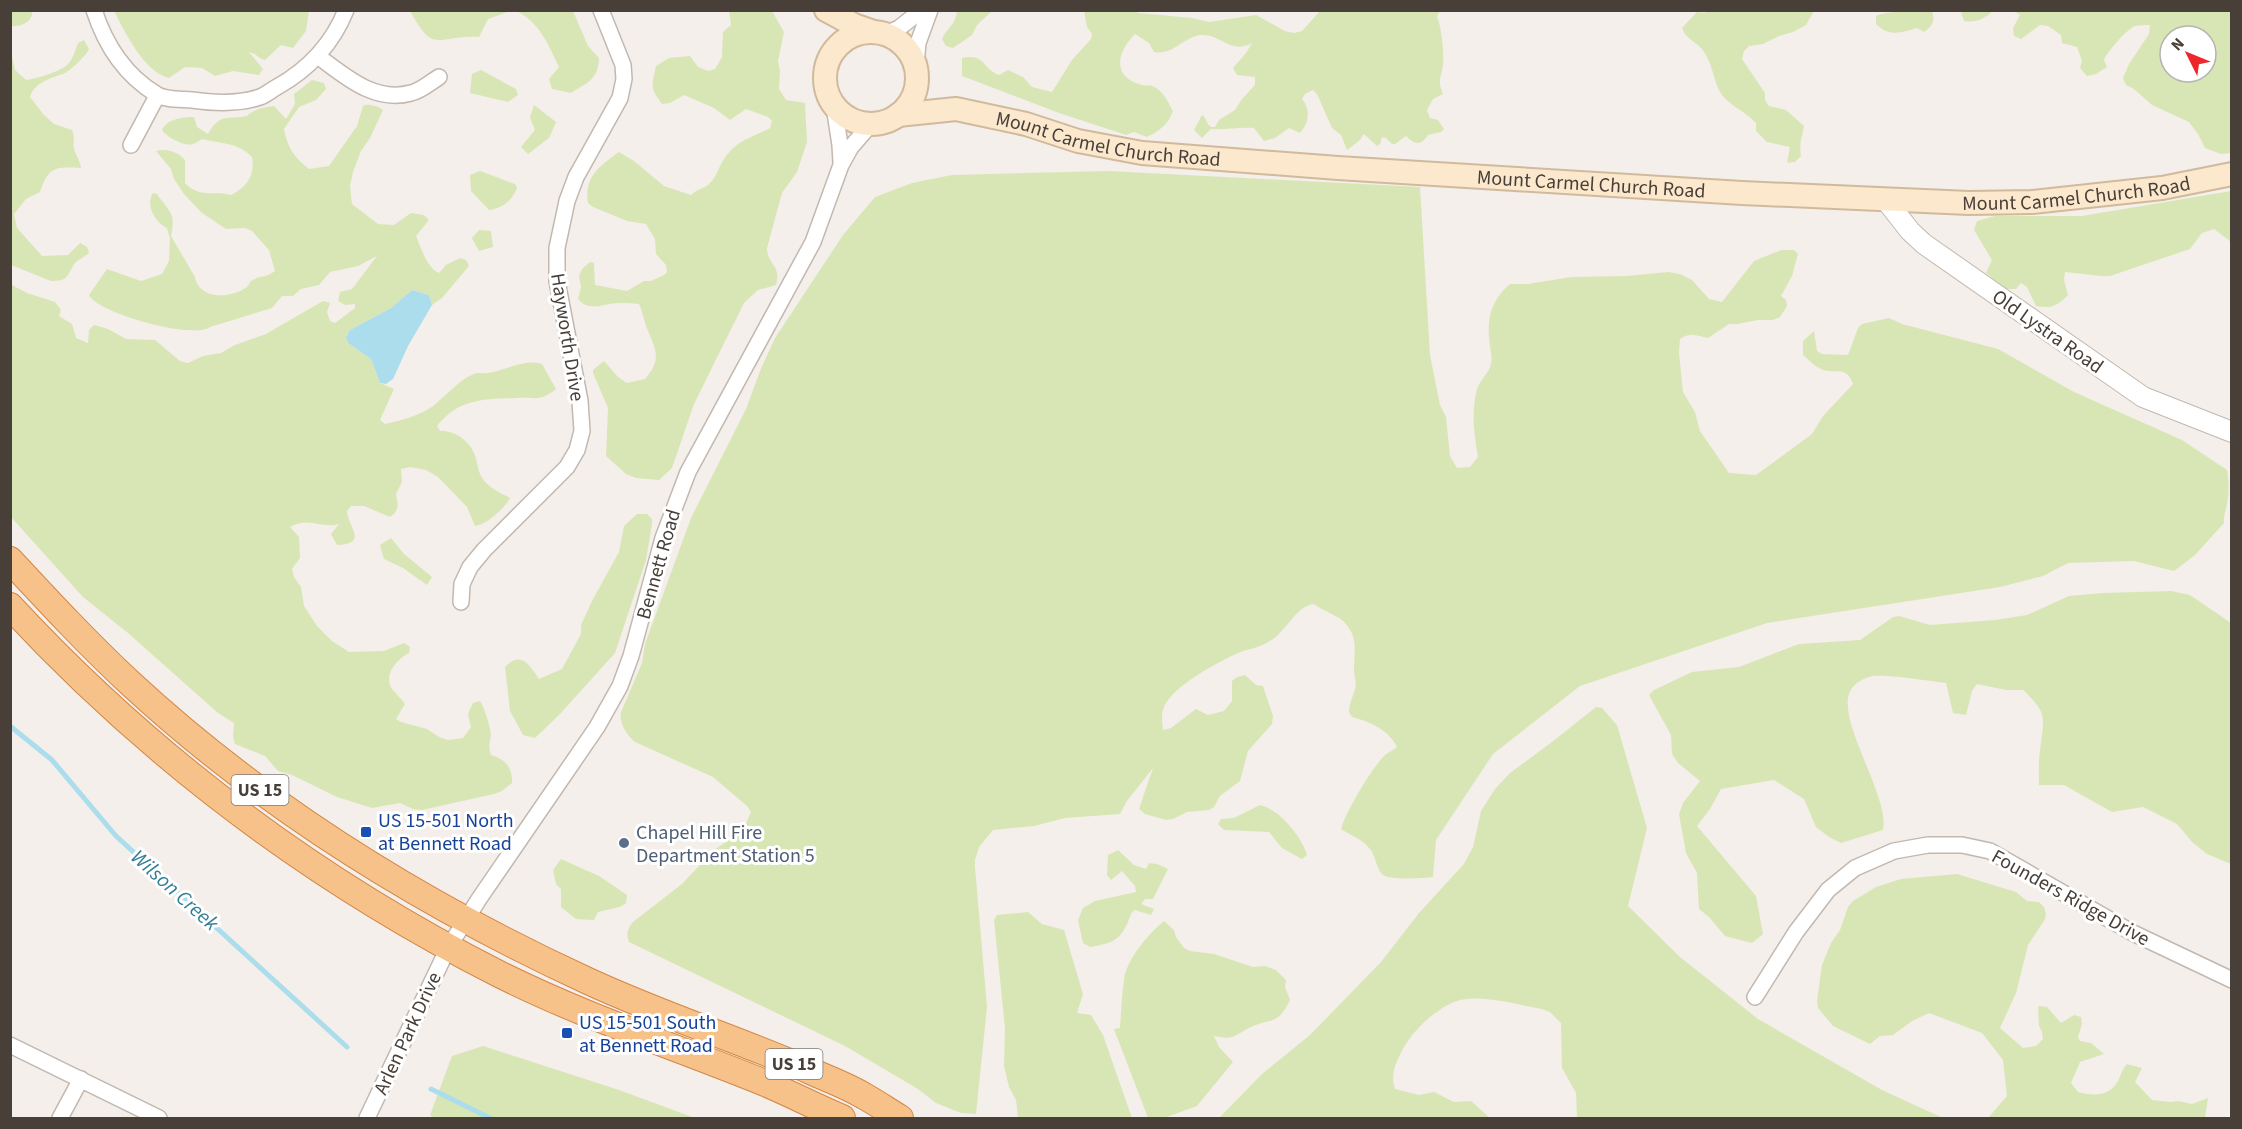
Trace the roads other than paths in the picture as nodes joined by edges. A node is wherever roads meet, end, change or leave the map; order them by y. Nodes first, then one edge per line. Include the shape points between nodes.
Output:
1 (94, 10) edge
2 (346, 10) edge
3 (601, 10) edge
4 (821, 10) edge
5 (826, 10) edge
6 (922, 10) edge
7 (930, 10) edge
8 (879, 32) junction
9 (833, 52) junction
10 (319, 57) junction
11 (917, 71) junction
12 (440, 77) dead end
13 (157, 96) junction
14 (834, 106) junction
15 (956, 109) junction
16 (898, 115) junction
17 (871, 124) junction
18 (131, 145) dead end
19 (841, 165) junction
20 (2232, 174) edge
21 (1885, 199) junction
22 (2232, 432) edge
23 (10, 560) edge
24 (461, 602) dead end
25 (10, 606) edge
26 (464, 920) junction
27 (448, 948) junction
28 (2232, 980) edge
29 (1755, 997) dead end
30 (10, 1045) edge
31 (81, 1078) junction
32 (60, 1119) edge
33 (159, 1119) edge
34 (367, 1119) edge
35 (842, 1119) edge
36 (900, 1119) edge

1 - 13 street via 101,32 124,68
2 - 10 street
3 - 24 street, Hayworth Drive via 623,65 624,79 620,98 576,177 557,248 557,281 582,431 567,467 470,567 462,584
4 - 9 main road
5 - 8 main road via 854,25
6 - 8 street via 899,28
7 - 11 street via 918,43
8 - 9 main road via 856,33
8 - 11 main road via 899,40 909,51
9 - 14 main road via 826,65 825,79
10 - 12 street via 355,84 386,96 413,93
10 - 13 street via 260,97 206,102
11 - 15 main road, Mount Carmel Church Road via 928,90
11 - 16 main road via 915,92
13 - 18 street
14 - 17 main road via 851,119
14 - 19 street, Bennett Road
15 - 16 main road, Mount Carmel Church Road
15 - 21 main road, Mount Carmel Church Road via 1026,124 1078,141 1142,153 1581,184
16 - 17 main road
17 - 19 street, Bennett Road
19 - 26 street, Bennett Road via 813,242 707,435 673,507 620,686 597,727
20 - 21 main road, Mount Carmel Church Road via 2162,188 2032,202
21 - 22 street, Old Lystra Road via 1924,244 2125,385 2143,397
23 - 26 highway, US 15 via 130,684 246,780 306,825
25 - 27 highway, US 15 via 107,704 173,762 289,849
26 - 27 street, Bennett Road
26 - 36 highway, US 15 via 591,983 862,1094
27 - 34 street, Arlen Park Drive
27 - 35 highway, US 15 via 592,1016 766,1084
28 - 29 street, Founders Ridge Drive via 2133,933 1990,851 1962,845 1928,845 1894,851 1856,868 1828,890
30 - 31 street
31 - 32 street
31 - 33 street

